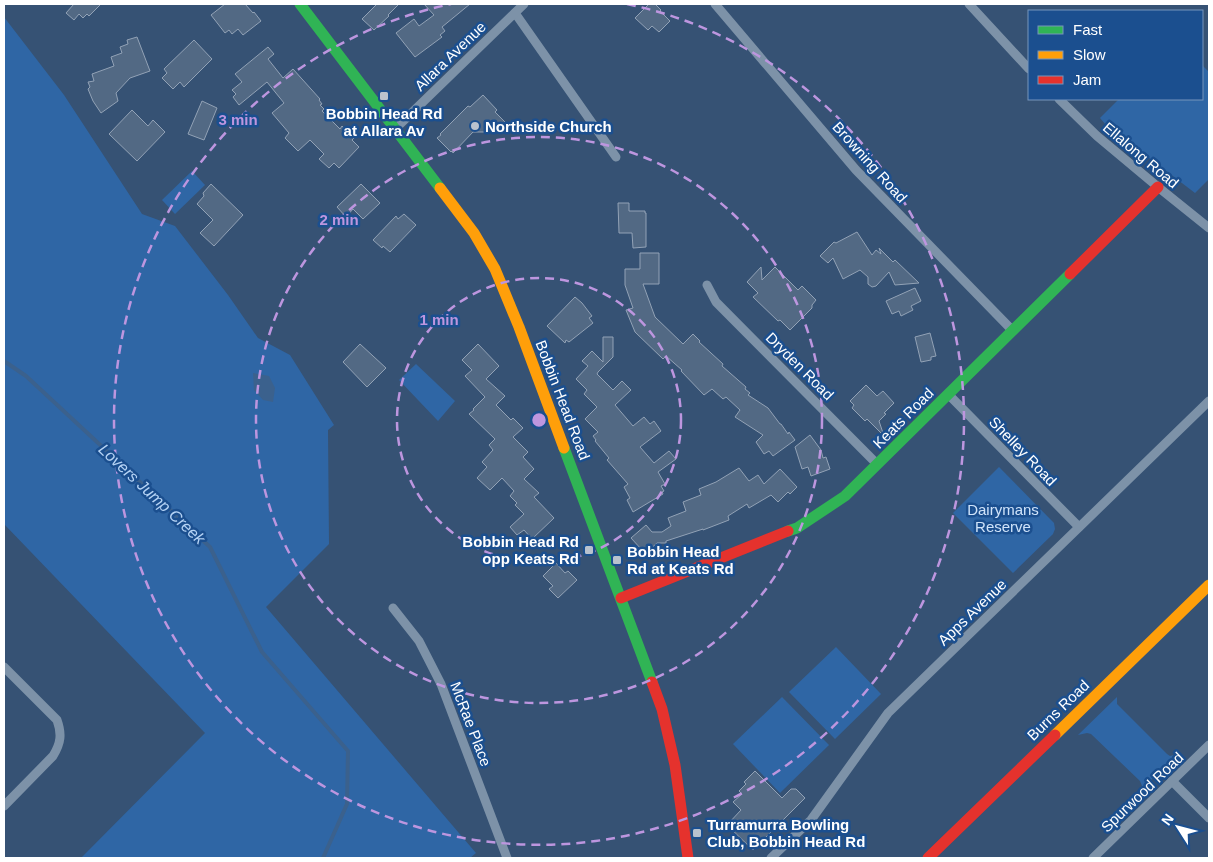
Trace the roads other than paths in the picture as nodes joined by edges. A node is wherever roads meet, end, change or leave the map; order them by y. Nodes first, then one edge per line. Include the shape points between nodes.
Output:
1 (300, 4) edge
2 (524, 4) edge
3 (715, 4) edge
4 (969, 4) edge
5 (515, 13) junction
6 (1028, 68) edge
7 (1060, 100) edge
8 (395, 129) junction
9 (616, 157) dead end
10 (1158, 188) junction
11 (1209, 228) edge
12 (707, 285) dead end
13 (1013, 331) junction
14 (948, 394) junction
15 (1209, 401) edge
16 (878, 464) junction
17 (1079, 527) junction
18 (1209, 585) edge
19 (621, 598) junction
20 (393, 608) dead end
21 (4, 667) edge
22 (1209, 744) edge
23 (1172, 781) junction
24 (4, 806) edge
25 (1209, 818) edge
26 (507, 858) edge
27 (688, 858) edge
28 (771, 858) edge
29 (928, 858) edge
30 (1094, 858) edge

1 - 8 main road, Bobbin Head Road
2 - 5 street, Allara Avenue
3 - 13 street, Browning Road via 856,170
4 - 6 street
5 - 8 street, Allara Avenue
5 - 9 street
7 - 10 street, Ellalong Road
8 - 19 main road, Bobbin Head Road via 474,233 495,269
10 - 11 street, Ellalong Road
10 - 13 main road, Keats Road
12 - 16 street, Dryden Road via 716,302
13 - 14 main road, Keats Road
14 - 16 main road, Keats Road
14 - 17 street, Shelley Road
15 - 17 street, Apps Avenue
16 - 19 main road, Keats Road via 844,496 798,528
17 - 28 street, Apps Avenue via 888,713 811,820
18 - 29 main road, Burns Road
19 - 27 main road, Bobbin Head Road via 662,709 675,765
20 - 26 street, McRae Place via 419,641 441,684
21 - 24 street via 57,720 61,737 53,756
22 - 23 street, Spurwood Road
23 - 25 street
23 - 30 street, Spurwood Road

